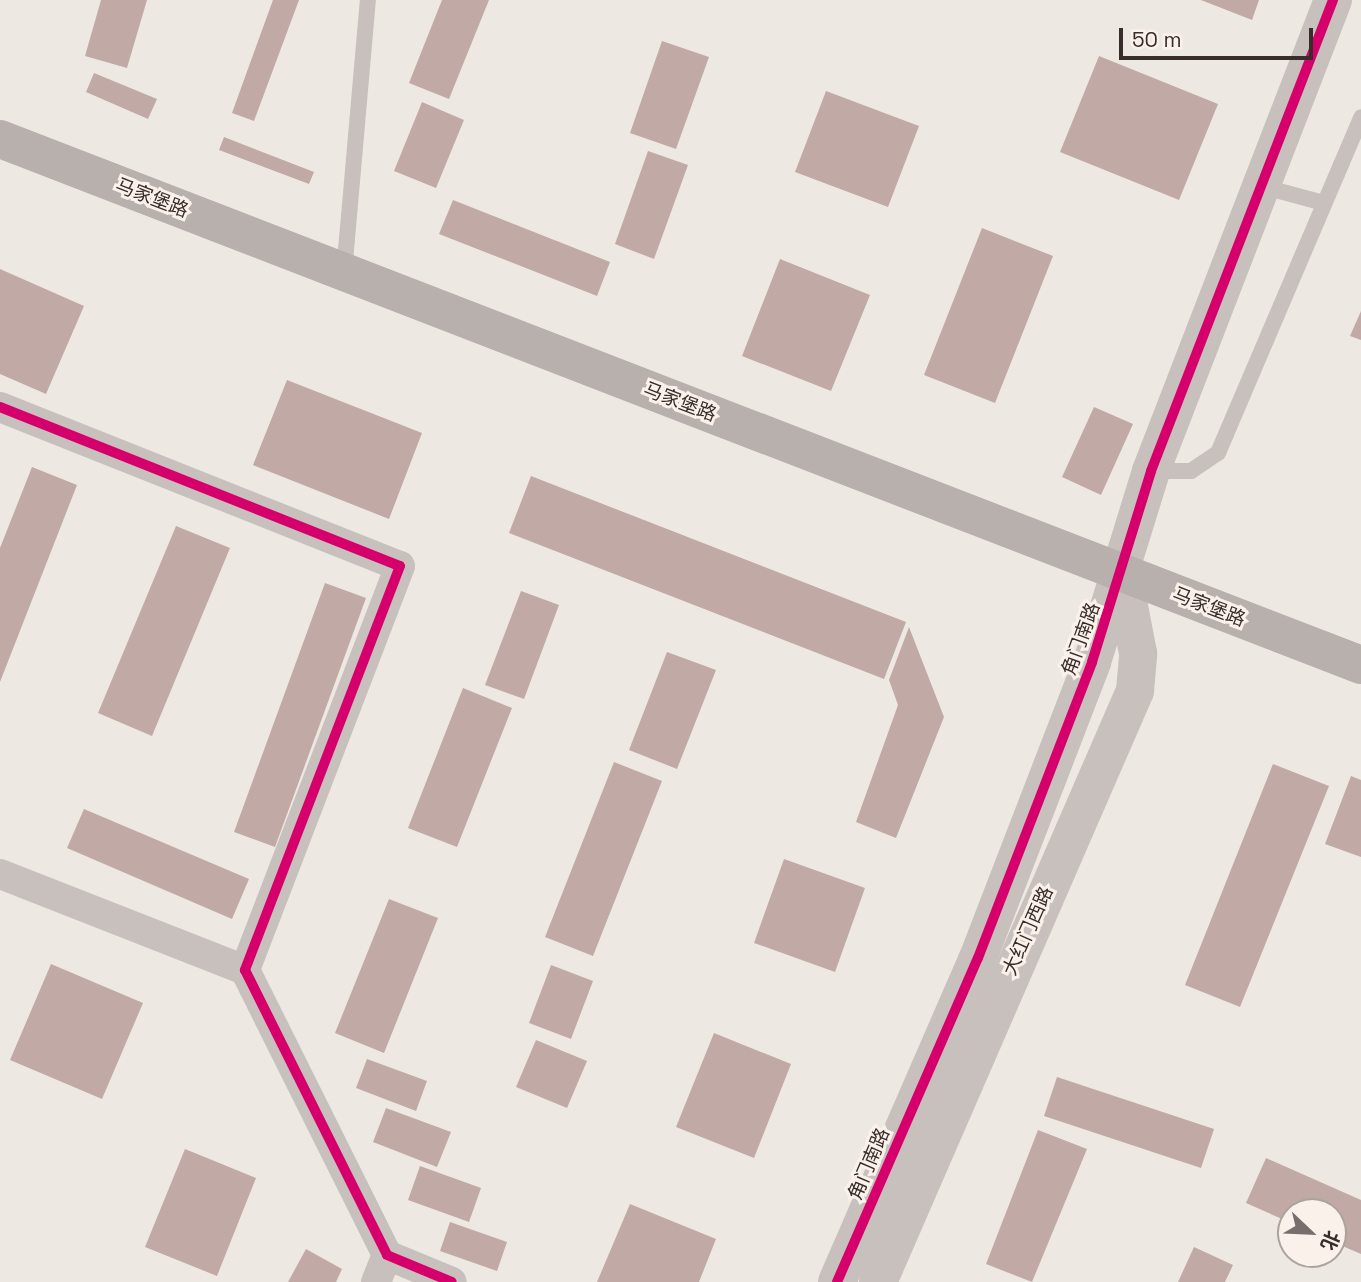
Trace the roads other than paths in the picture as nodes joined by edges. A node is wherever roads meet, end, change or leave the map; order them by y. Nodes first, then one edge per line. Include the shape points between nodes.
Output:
1 (368, 0) edge
2 (1333, 0) edge
3 (1361, 117) edge
4 (0, 139) edge
5 (1261, 186) junction
6 (1324, 203) junction
7 (344, 273) junction
8 (0, 407) edge
9 (1151, 471) junction
10 (1123, 573) junction
11 (1361, 665) edge
12 (0, 874) edge
13 (245, 970) junction
14 (381, 1269) edge
15 (452, 1282) edge
16 (837, 1282) edge
17 (878, 1282) edge

1 - 7 lane
2 - 5 street, 角门南路
3 - 6 lane
4 - 7 main road, 马家堡路
5 - 6 lane
5 - 9 street, 角门南路
6 - 9 lane via 1218,453 1191,471
7 - 10 main road, 马家堡路
8 - 13 street via 400,566
9 - 10 street, 角门南路
10 - 11 main road, 马家堡路
10 - 16 street, 角门南路 via 978,958
10 - 17 street, 大红门西路 via 1138,653 1135,691
12 - 13 street
13 - 14 street
14 - 15 street

